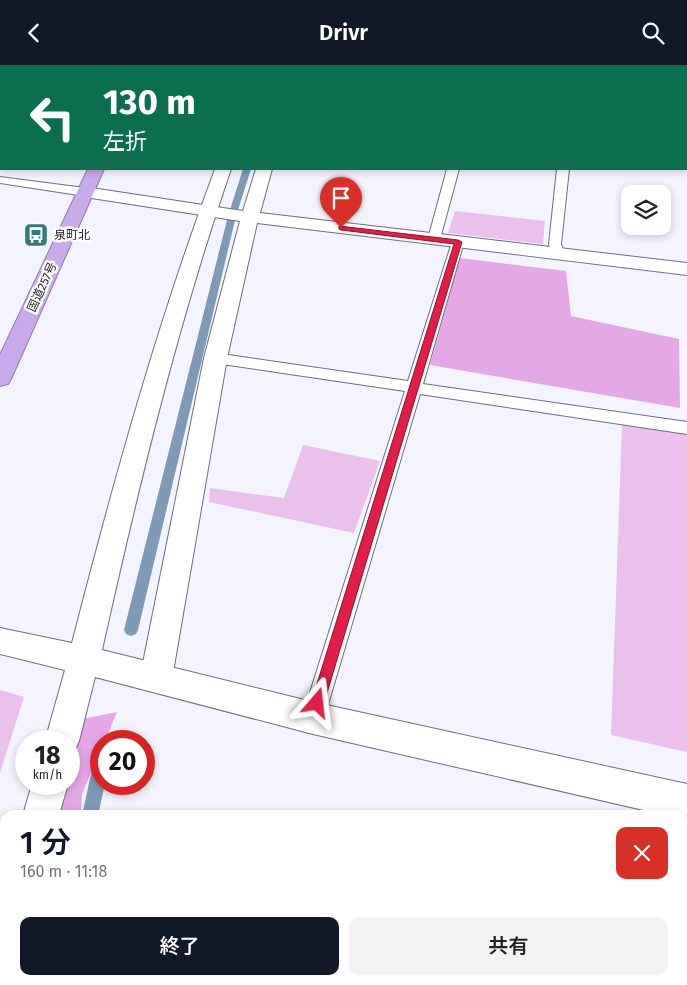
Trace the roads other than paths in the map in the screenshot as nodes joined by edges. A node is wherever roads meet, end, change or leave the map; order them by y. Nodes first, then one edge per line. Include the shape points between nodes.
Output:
1 (96, 170) edge
2 (224, 170) edge
3 (264, 170) edge
4 (453, 170) edge
5 (563, 170) edge
6 (0, 180) edge
7 (85, 193) junction
8 (208, 210) junction
9 (249, 217) junction
10 (434, 239) junction
11 (458, 242) junction
12 (558, 254) junction
13 (687, 269) edge
14 (215, 358) junction
15 (0, 379) edge
16 (414, 386) junction
17 (687, 428) edge
18 (0, 641) edge
19 (84, 660) junction
20 (156, 678) junction
21 (313, 718) junction
22 (65, 730) edge
23 (47, 795) edge
24 (687, 802) edge
25 (43, 810) edge

1 - 7 highway, 国道257号
2 - 8 street
3 - 9 street
4 - 10 lane
5 - 12 lane via 555,244
6 - 7 lane
7 - 8 street
7 - 15 highway, 国道257号
8 - 9 street
8 - 19 street via 128,477
9 - 10 street
9 - 14 street
10 - 11 street
11 - 12 street
11 - 16 lane
12 - 13 street
14 - 16 lane
14 - 20 street
16 - 17 lane
16 - 21 lane
18 - 19 street
19 - 20 street
19 - 22 street
20 - 21 street
21 - 24 street
23 - 25 street

